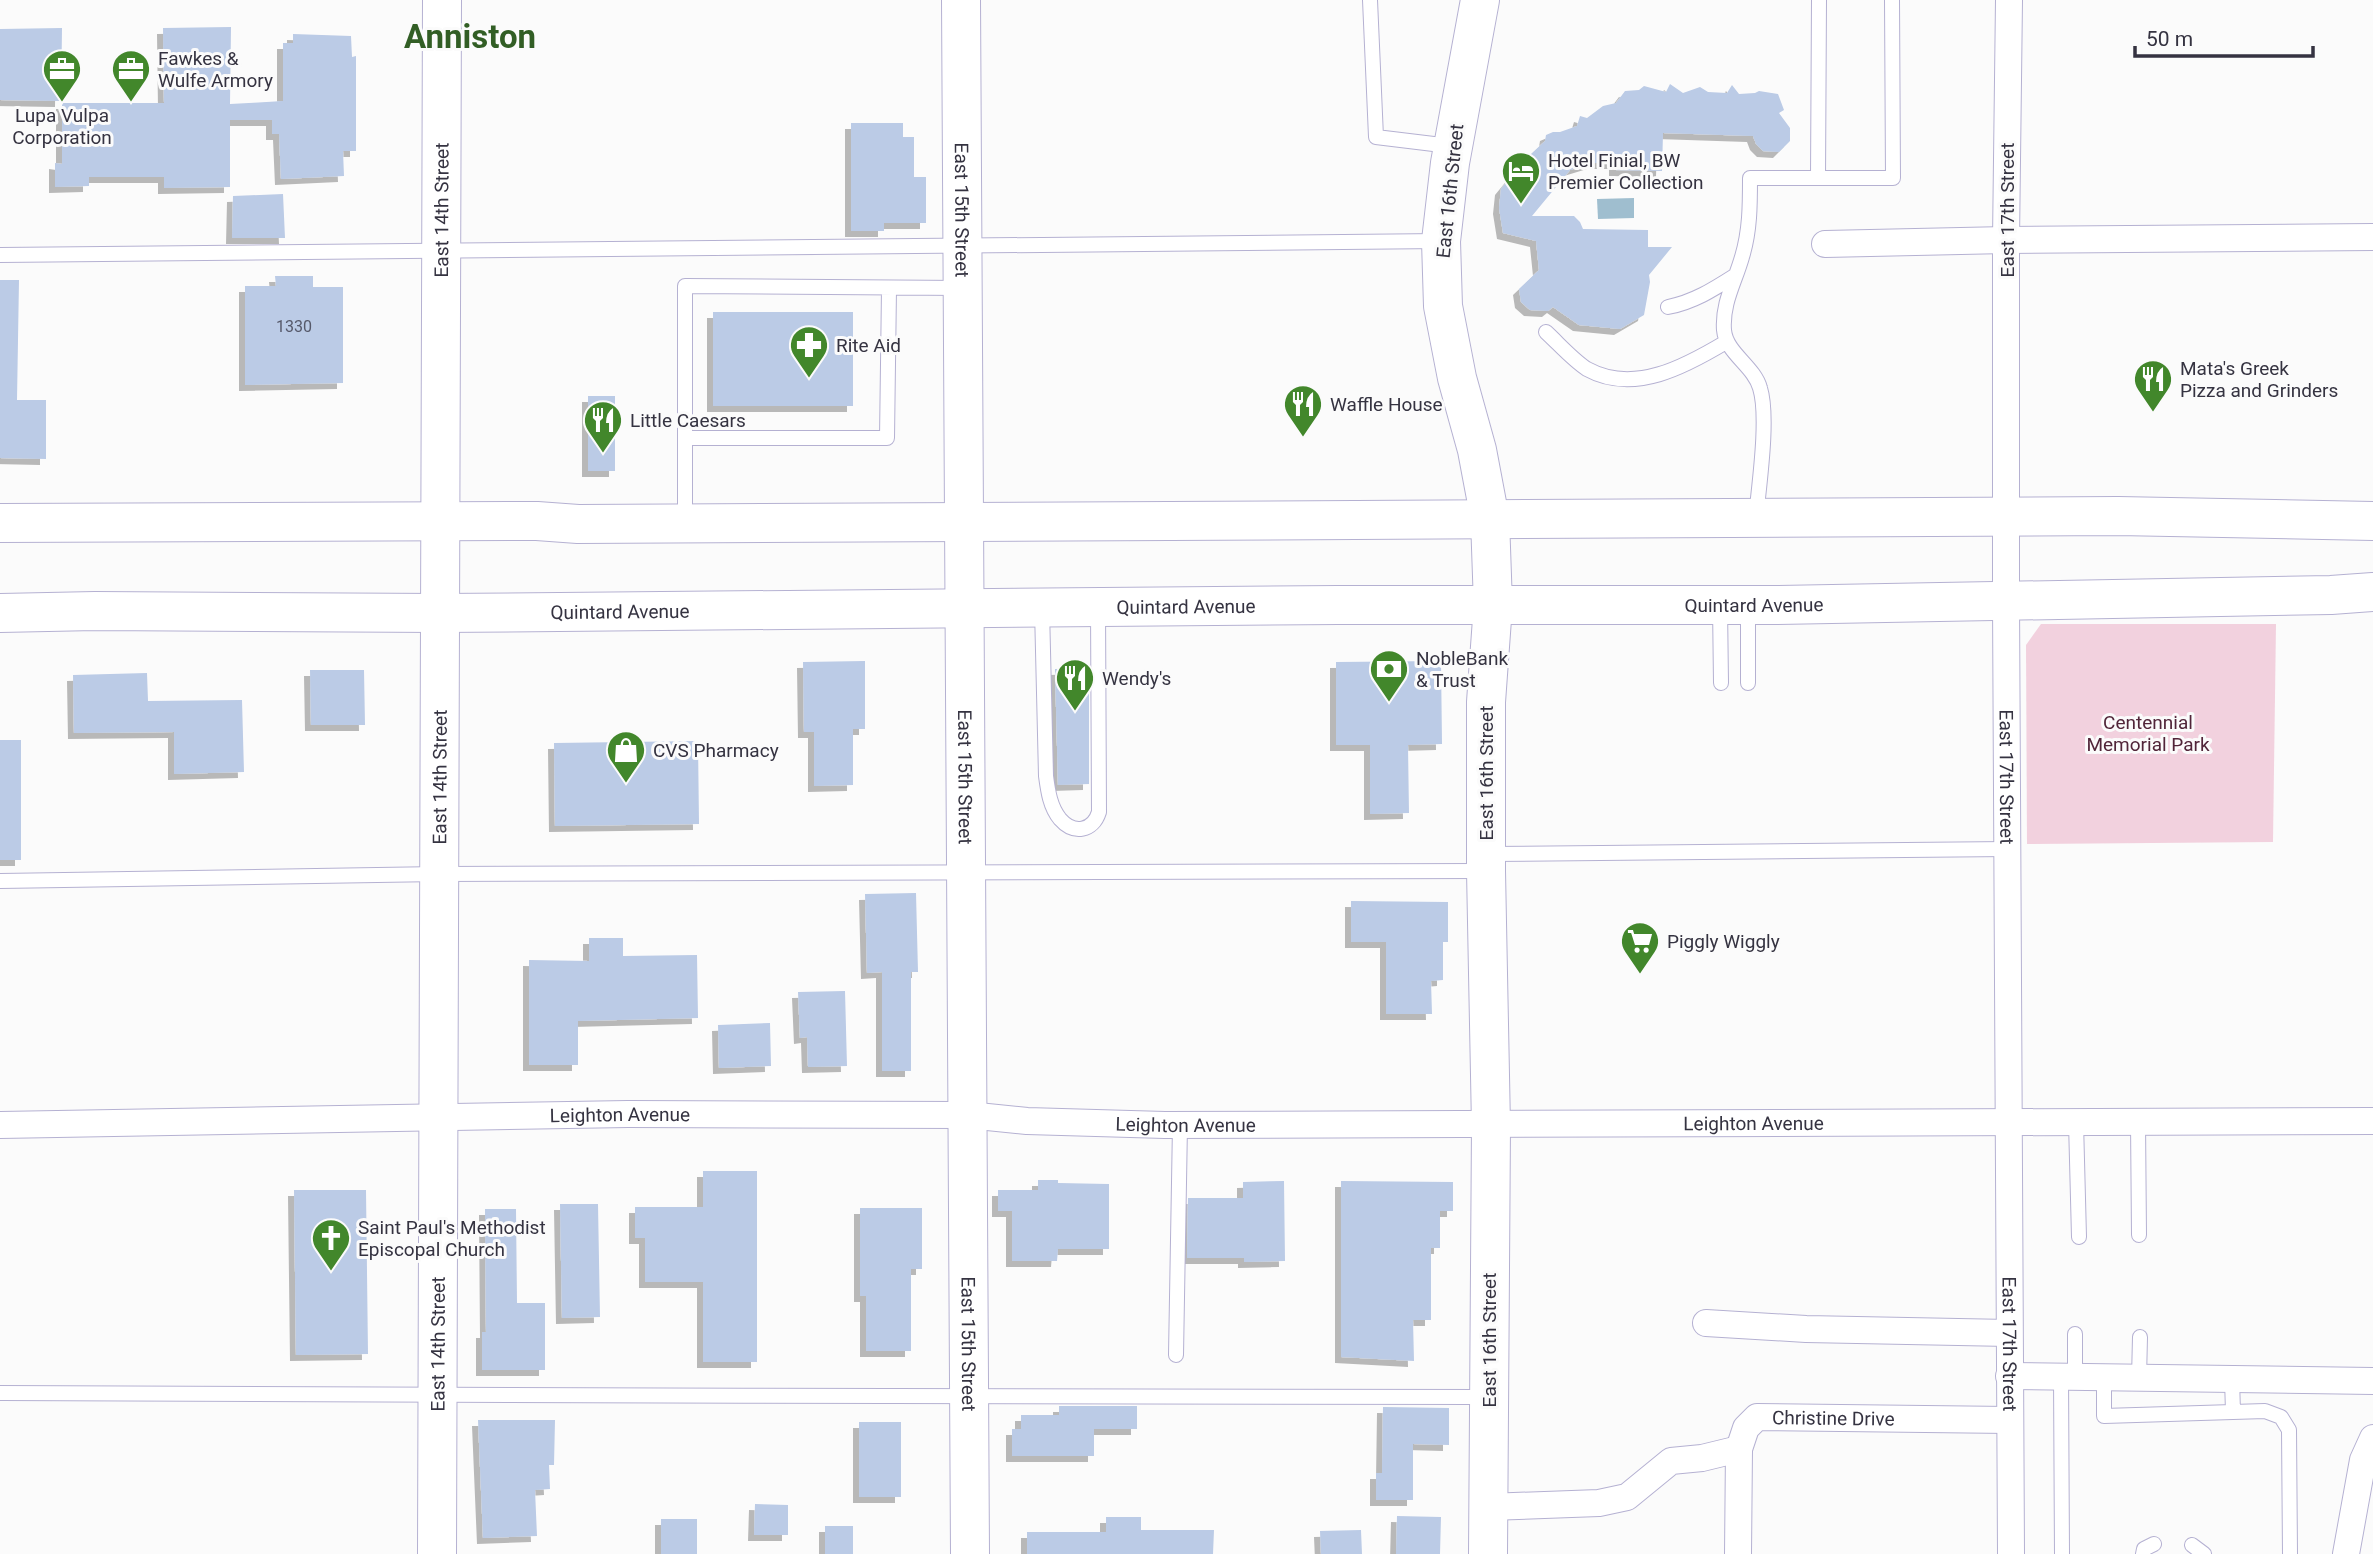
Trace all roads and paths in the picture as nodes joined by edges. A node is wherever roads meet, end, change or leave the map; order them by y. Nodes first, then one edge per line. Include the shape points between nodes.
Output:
1 (442, 0) edge
2 (961, 0) edge
3 (1370, 0) edge
4 (1480, 0) edge
5 (1819, 0) edge
6 (1892, 0) edge
7 (2009, 0) edge
8 (1453, 146) junction
9 (1818, 178) junction
10 (2373, 237) edge
11 (2006, 240) junction
12 (1441, 241) junction
13 (1825, 244) dead end
14 (962, 245) junction
15 (441, 254) junction
16 (0, 256) edge
17 (1736, 275) junction
18 (963, 288) junction
19 (889, 289) junction
20 (1668, 307) dead end
21 (1546, 332) dead end
22 (1726, 342) junction
23 (685, 438) junction
24 (1756, 518) junction
25 (2006, 518) junction
26 (1490, 519) junction
27 (964, 521) junction
28 (2373, 521) edge
29 (0, 523) edge
30 (440, 523) junction
31 (685, 523) junction
32 (2373, 592) edge
33 (2006, 601) junction
34 (1493, 605) junction
35 (1734, 605) junction
36 (1098, 607) junction
37 (965, 608) junction
38 (1042, 608) junction
39 (0, 613) edge
40 (440, 613) junction
41 (1721, 683) dead end
42 (1748, 683) dead end
43 (2008, 849) junction
44 (1486, 862) junction
45 (966, 871) junction
46 (439, 874) junction
47 (0, 881) edge
48 (968, 1115) junction
49 (439, 1118) junction
50 (2373, 1121) edge
51 (2009, 1122) junction
52 (2076, 1122) junction
53 (2138, 1122) junction
54 (0, 1125) edge
55 (1180, 1125) junction
56 (1491, 1126) junction
57 (2138, 1235) dead end
58 (2079, 1237) dead end
59 (1706, 1323) dead end
60 (2009, 1333) junction
61 (2075, 1334) dead end
62 (2140, 1337) dead end
63 (1176, 1355) dead end
64 (2009, 1376) junction
65 (2068, 1377) junction
66 (2104, 1378) junction
67 (2139, 1378) junction
68 (2232, 1379) junction
69 (2373, 1381) edge
70 (0, 1393) edge
71 (970, 1395) junction
72 (438, 1396) junction
73 (1489, 1397) junction
74 (2233, 1412) junction
75 (2009, 1420) junction
76 (2373, 1438) edge
77 (1739, 1449) junction
78 (1488, 1507) junction
79 (2192, 1545) dead end
80 (438, 1554) edge
81 (971, 1554) edge
82 (1488, 1554) edge
83 (1738, 1554) edge
84 (2011, 1554) edge
85 (2062, 1554) edge
86 (2204, 1554) edge
87 (2290, 1554) edge
88 (2346, 1554) edge

1 - 15 main road, East 14th Street
2 - 14 main road, East 15th Street
3 - 8 lane via 1376,138
4 - 8 main road, East 16th Street
5 - 9 lane
6 - 9 lane via 1893,178
7 - 11 street, East 17th Street
8 - 12 main road, East 16th Street
9 - 17 lane via 1750,178 1750,222
10 - 11 street
11 - 13 street
11 - 25 street, East 17th Street
12 - 14 lane
12 - 26 main road, East 16th Street via 1446,318
14 - 15 lane
14 - 18 main road, East 15th Street
15 - 16 lane
15 - 30 main road, East 14th Street
17 - 20 lane via 1700,297
17 - 22 lane via 1725,306
18 - 19 lane
18 - 27 main road, East 15th Street
19 - 23 lane via 887,438
19 - 23 lane via 685,286
21 - 22 lane via 1586,368 1626,380 1680,368
22 - 24 lane via 1760,387 1762,438
23 - 31 lane
24 - 25 main road
24 - 26 main road
25 - 28 main road
25 - 33 street, East 17th Street
26 - 27 main road
26 - 34 main road, East 16th Street
27 - 31 main road
27 - 37 main road, East 15th Street
29 - 30 main road
30 - 31 main road
30 - 40 main road, East 14th Street
32 - 33 main road, Quintard Avenue
33 - 35 main road, Quintard Avenue
33 - 43 street, East 17th Street
34 - 35 main road, Quintard Avenue
34 - 36 main road, Quintard Avenue
34 - 44 main road, East 16th Street via 1486,702
35 - 41 lane
35 - 42 lane
36 - 38 main road, Quintard Avenue
36 - 38 lane via 1100,812 1085,829 1073,828 1060,819 1049,800
37 - 38 main road, Quintard Avenue
37 - 40 main road, Quintard Avenue
37 - 45 main road, East 15th Street
39 - 40 main road, Quintard Avenue
40 - 46 main road, East 14th Street
43 - 44 lane
43 - 51 street, East 17th Street
44 - 45 lane
44 - 56 main road, East 16th Street
45 - 46 lane
45 - 48 main road, East 15th Street
46 - 47 lane
46 - 49 main road, East 14th Street
48 - 49 street, Leighton Avenue
48 - 55 street, Leighton Avenue
48 - 71 main road, East 15th Street
49 - 54 street, Leighton Avenue
49 - 72 main road, East 14th Street
50 - 53 street, Leighton Avenue
51 - 52 street, Leighton Avenue
51 - 56 street, Leighton Avenue
51 - 60 street, East 17th Street
52 - 53 street, Leighton Avenue
52 - 58 lane
53 - 57 lane
55 - 56 street, Leighton Avenue
55 - 63 lane
56 - 73 main road, East 16th Street
59 - 60 street
60 - 64 street, East 17th Street
61 - 65 lane
62 - 67 lane
64 - 65 street
64 - 75 street, East 17th Street
65 - 66 street
65 - 85 lane
66 - 67 street
66 - 74 lane via 2104,1416
67 - 68 street
68 - 69 street
68 - 74 lane
70 - 72 lane
71 - 72 lane
71 - 73 lane
71 - 81 main road, East 15th Street
72 - 80 main road, East 14th Street
73 - 78 main road, East 16th Street
74 - 87 lane via 2264,1411 2281,1417 2289,1430
75 - 77 street, Christine Drive via 1757,1417 1746,1428
75 - 84 street, East 17th Street
76 - 88 street via 2363,1460
77 - 78 street via 1671,1461 1627,1497 1599,1503
77 - 83 street, Christine Drive
78 - 82 main road, East 16th Street
79 - 86 lane

